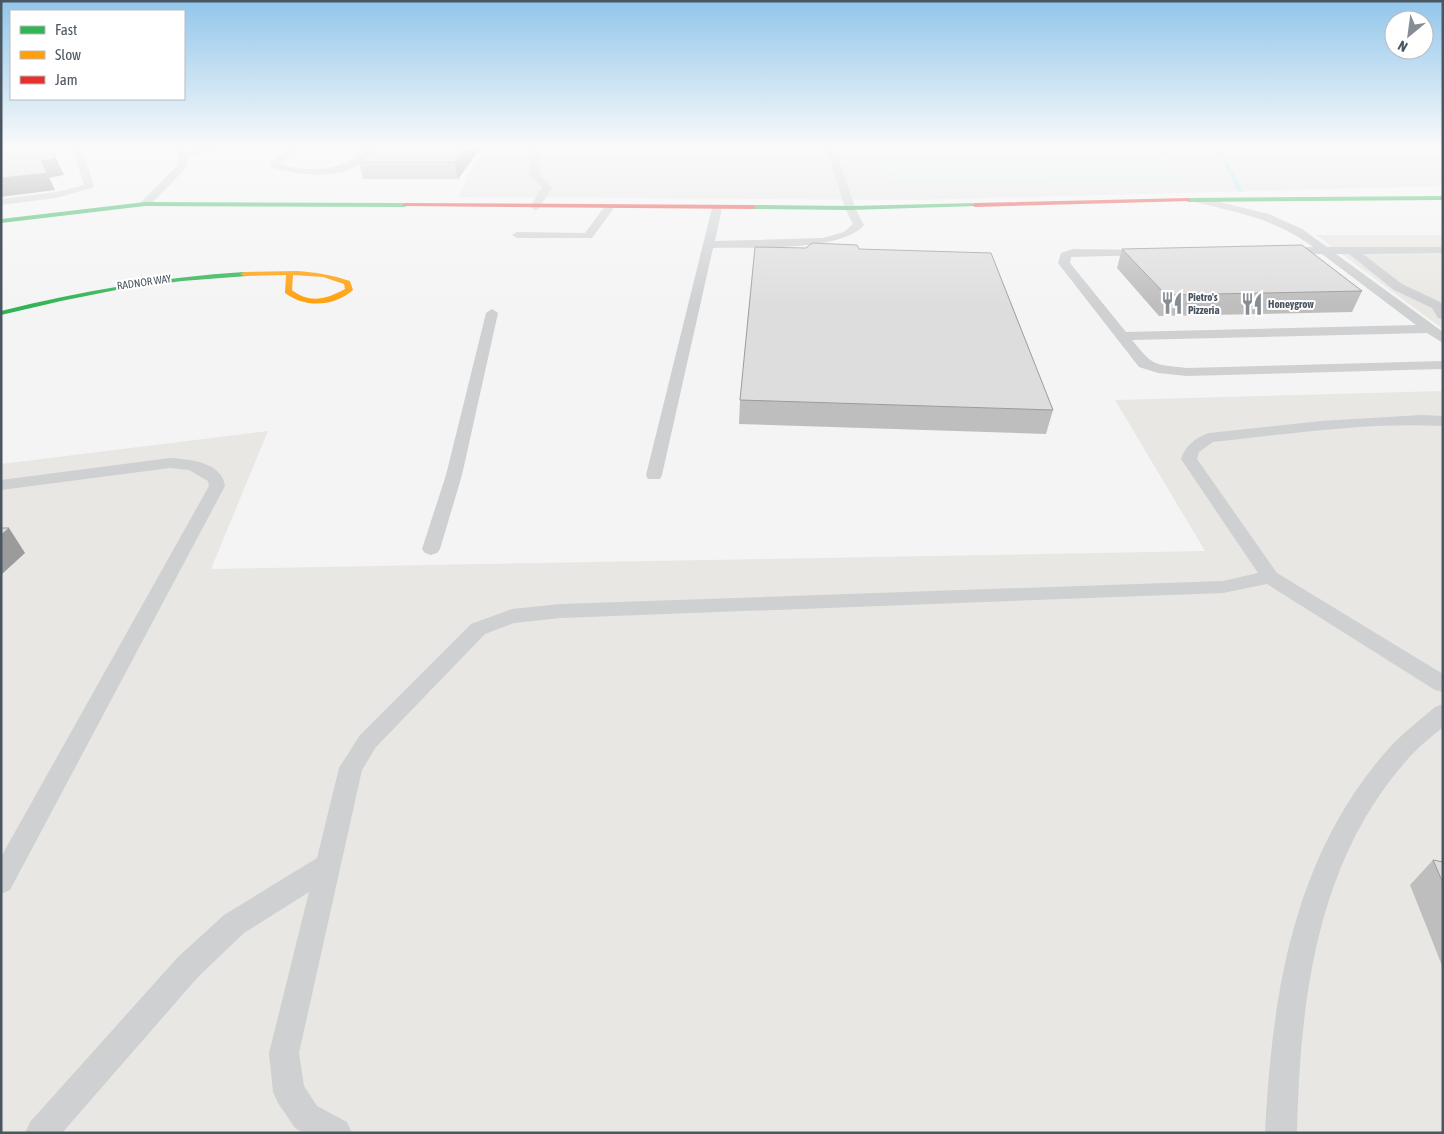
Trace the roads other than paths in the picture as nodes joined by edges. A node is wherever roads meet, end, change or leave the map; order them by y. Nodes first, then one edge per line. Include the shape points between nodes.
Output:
1 (18, 200) edge
2 (149, 200) edge
3 (539, 200) edge
4 (847, 200) edge
5 (1199, 200) junction
6 (1209, 200) edge
7 (1, 202) edge
8 (145, 204) junction
9 (535, 207) junction
10 (609, 208) junction
11 (717, 208) junction
12 (850, 208) junction
13 (2, 222) edge
14 (517, 235) dead end
15 (708, 245) junction
16 (1352, 250) junction
17 (1443, 250) edge
18 (1275, 251) edge
19 (1324, 251) junction
20 (1160, 252) edge
21 (290, 274) junction
22 (1, 312) edge
23 (492, 312) dead end
24 (1411, 315) junction
25 (1443, 315) edge
26 (1429, 329) junction
27 (1122, 336) junction
28 (1443, 339) edge
29 (1443, 365) edge
30 (1443, 421) edge
31 (654, 475) dead end
32 (1, 485) edge
33 (431, 548) dead end
34 (1270, 577) junction
35 (1443, 684) edge
36 (1443, 713) edge
37 (328, 866) junction
38 (1, 882) edge
39 (41, 1133) edge
40 (336, 1133) edge
41 (1281, 1133) edge

1 - 7 lane
2 - 8 lane
3 - 9 lane
4 - 12 lane
5 - 6 main road
5 - 12 main road
5 - 19 lane via 1265,216 1298,231
8 - 9 main road
8 - 13 main road
9 - 10 main road
10 - 11 main road
10 - 14 lane via 588,236
11 - 12 main road
11 - 15 lane
12 - 15 lane via 858,225 848,234 824,241
15 - 31 lane
16 - 17 lane
16 - 19 lane
16 - 25 lane via 1398,287 1436,305
18 - 19 lane
19 - 24 lane
20 - 27 lane via 1073,252 1064,255 1064,263
21 - 21 main road, RADNOR WAY via 337,277 347,282 349,290 325,302 299,301 288,291
21 - 22 main road, RADNOR WAY via 207,275 139,282
23 - 33 lane via 454,475
24 - 25 lane
24 - 26 lane
26 - 27 lane
26 - 28 lane
27 - 29 lane via 1144,364 1187,372
30 - 34 lane via 1321,426 1209,438 1192,450 1189,459
32 - 38 lane via 170,463 190,464 208,471 216,479 217,486
34 - 35 lane
34 - 37 lane via 1223,587 561,611 512,616 478,629 368,741 351,768
36 - 41 lane via 1421,730 1384,770 1353,812 1330,861 1310,913 1296,974 1286,1034
37 - 39 lane via 234,924 188,967
37 - 40 lane via 284,1053 290,1092 306,1117

